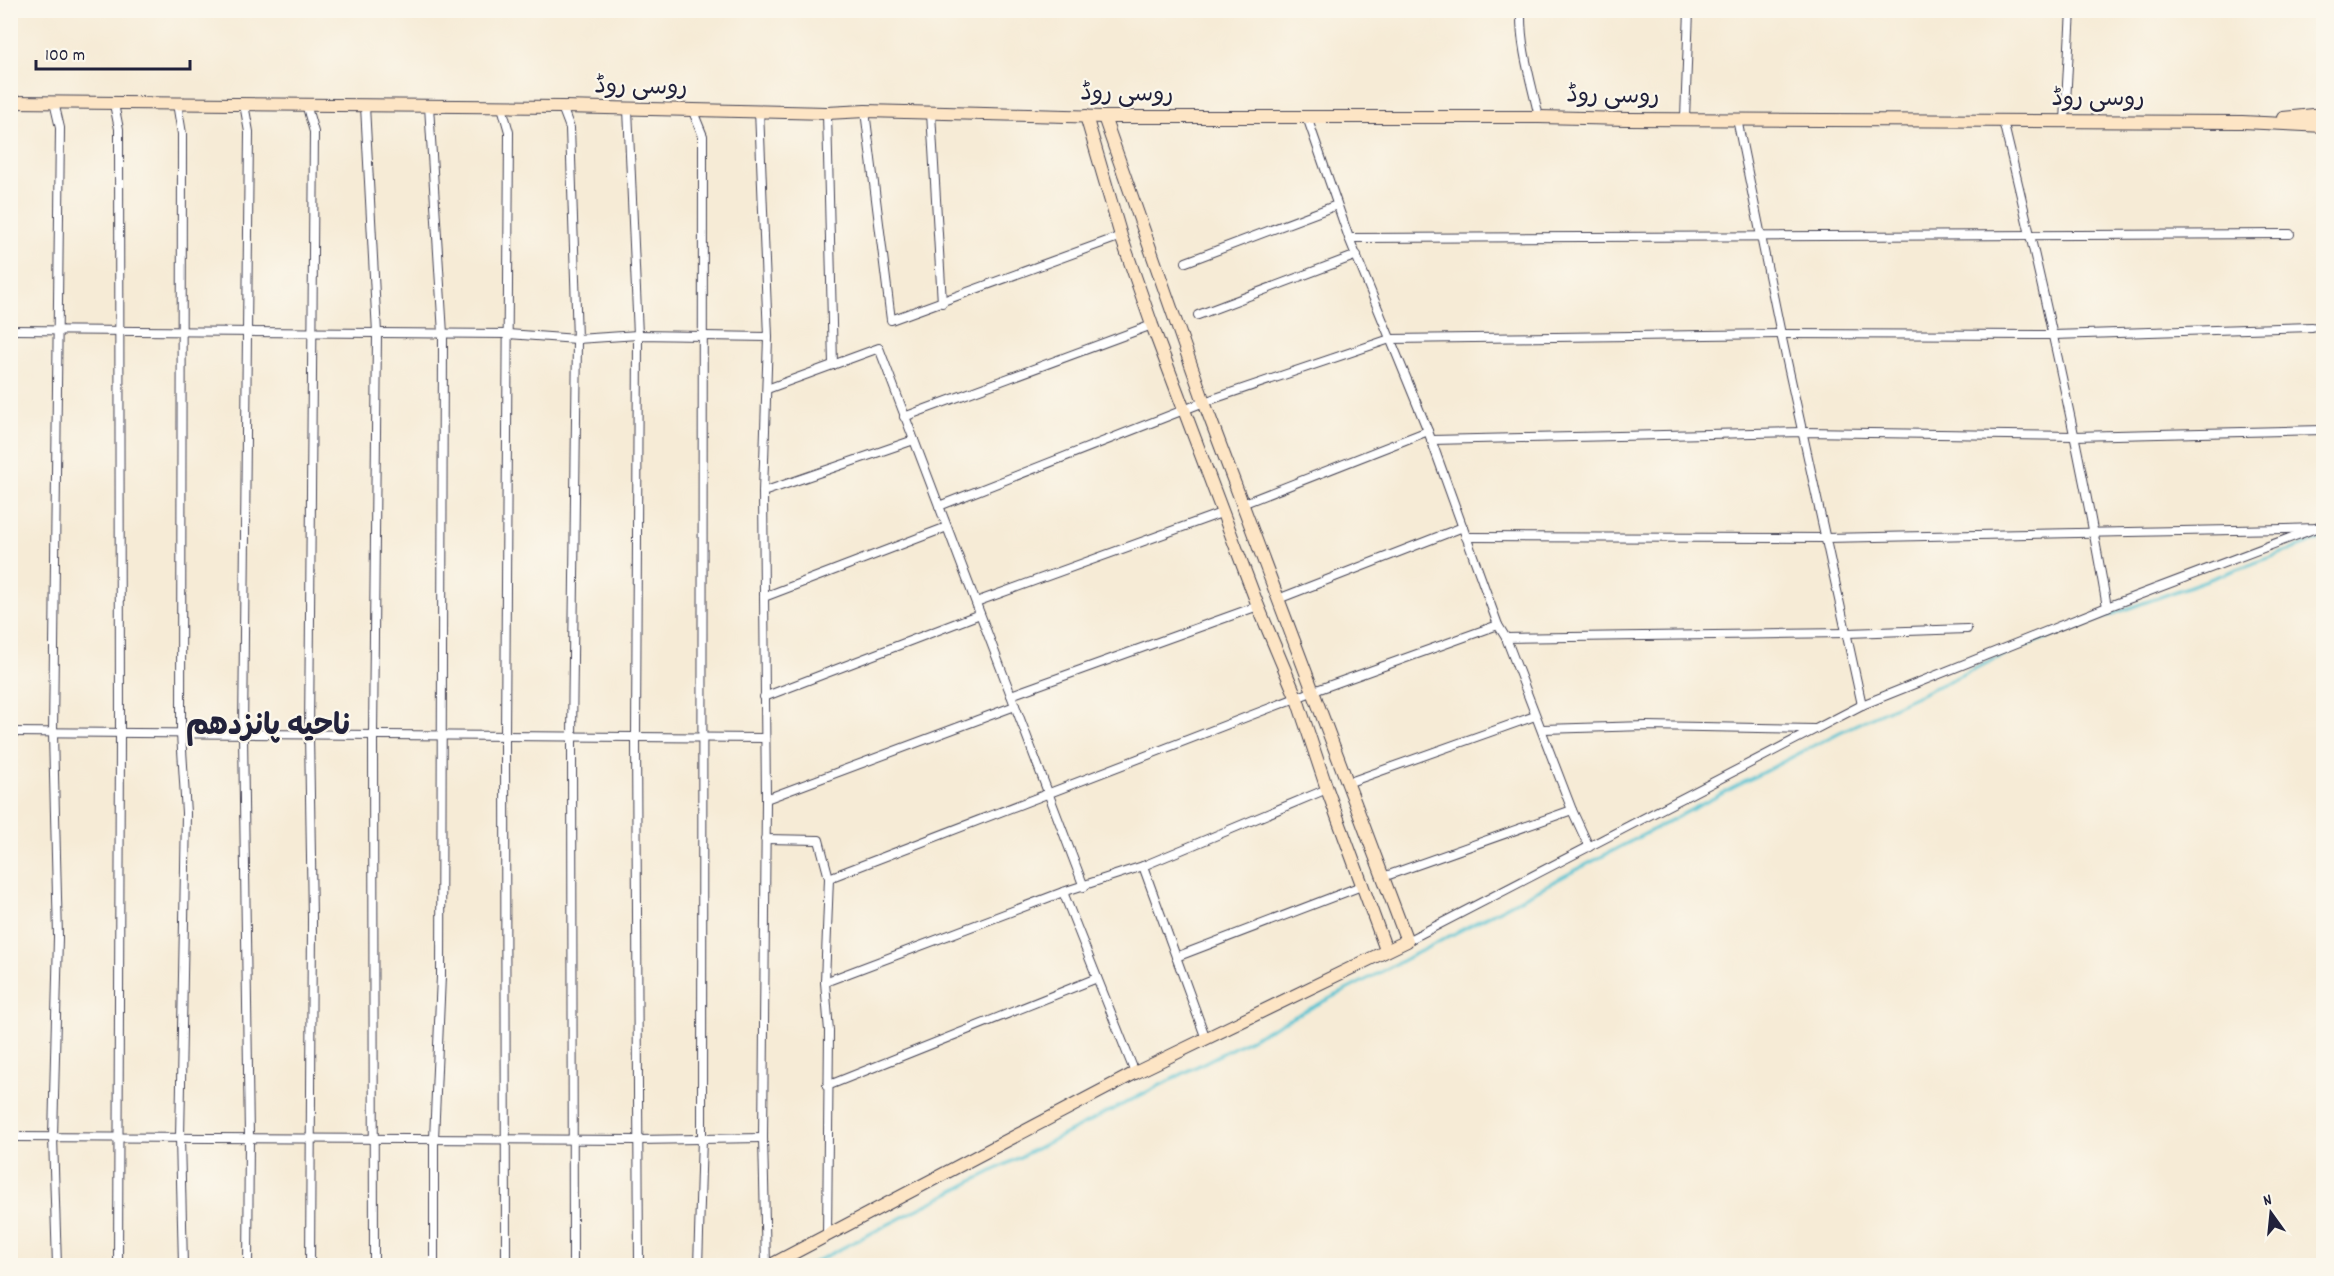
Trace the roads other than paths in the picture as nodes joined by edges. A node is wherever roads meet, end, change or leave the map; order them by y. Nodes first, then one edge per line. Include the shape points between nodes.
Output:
1 (1521, 10) edge
2 (1689, 10) edge
3 (2071, 10) edge
4 (10, 102) edge
5 (54, 102) junction
6 (177, 103) junction
7 (114, 104) junction
8 (244, 104) junction
9 (306, 104) junction
10 (365, 106) junction
11 (429, 106) junction
12 (502, 107) junction
13 (562, 107) junction
14 (628, 109) junction
15 (692, 110) junction
16 (759, 110) junction
17 (865, 111) junction
18 (827, 113) junction
19 (931, 113) junction
20 (2324, 114) edge
21 (1086, 116) junction
22 (1104, 117) junction
23 (1307, 117) junction
24 (1539, 117) junction
25 (1685, 118) junction
26 (1737, 119) junction
27 (2003, 121) junction
28 (2065, 121) junction
29 (2242, 122) junction
30 (2324, 126) edge
31 (1337, 205) junction
32 (2290, 234) dead end
33 (1761, 235) junction
34 (1121, 236) junction
35 (2031, 236) junction
36 (1349, 238) junction
37 (1357, 255) junction
38 (1186, 262) dead end
39 (942, 303) junction
40 (1198, 315) dead end
41 (1152, 325) junction
42 (2312, 327) dead end
43 (10, 330) edge
44 (58, 330) junction
45 (183, 330) junction
46 (119, 332) junction
47 (248, 332) junction
48 (311, 333) junction
49 (377, 333) junction
50 (443, 334) junction
51 (508, 334) junction
52 (1781, 334) junction
53 (638, 335) junction
54 (703, 335) junction
55 (2052, 335) junction
56 (768, 337) junction
57 (577, 339) junction
58 (1390, 339) junction
59 (833, 365) junction
60 (767, 389) junction
61 (1204, 402) junction
62 (1186, 410) junction
63 (904, 417) junction
64 (2324, 430) edge
65 (1803, 432) junction
66 (1430, 435) junction
67 (2074, 436) junction
68 (914, 440) junction
69 (763, 492) junction
70 (1242, 504) junction
71 (939, 507) junction
72 (1224, 512) junction
73 (2320, 526) edge
74 (947, 527) junction
75 (1463, 527) junction
76 (2094, 532) junction
77 (1466, 537) junction
78 (1825, 538) junction
79 (764, 597) junction
80 (1278, 599) junction
81 (976, 602) junction
82 (1258, 606) junction
83 (2107, 607) junction
84 (980, 614) junction
85 (1498, 625) junction
86 (1966, 629) dead end
87 (1847, 633) junction
88 (1506, 638) junction
89 (1314, 691) junction
90 (1011, 696) junction
91 (764, 697) junction
92 (1297, 699) junction
93 (1862, 705) junction
94 (1015, 706) junction
95 (1535, 716) junction
96 (1543, 729) junction
97 (1818, 729) junction
98 (10, 732) edge
99 (53, 734) junction
100 (120, 734) junction
101 (181, 734) junction
102 (309, 734) junction
103 (243, 735) junction
104 (374, 736) junction
105 (441, 736) junction
106 (505, 736) junction
107 (572, 737) junction
108 (636, 738) junction
109 (765, 738) junction
110 (703, 739) junction
111 (1347, 783) junction
112 (1327, 789) junction
113 (1048, 795) junction
114 (766, 799) junction
115 (1572, 810) junction
116 (765, 839) junction
117 (1589, 847) junction
118 (1143, 866) junction
119 (1383, 877) junction
120 (829, 878) junction
121 (1364, 885) junction
122 (1084, 887) junction
123 (1063, 892) junction
124 (1407, 941) junction
125 (1386, 950) junction
126 (1176, 957) junction
127 (1097, 978) junction
128 (825, 982) junction
129 (1206, 1039) junction
130 (1135, 1074) junction
131 (827, 1086) junction
132 (10, 1137) edge
133 (53, 1137) junction
134 (118, 1137) junction
135 (249, 1137) junction
136 (180, 1138) junction
137 (310, 1138) junction
138 (374, 1138) junction
139 (702, 1138) junction
140 (763, 1138) junction
141 (434, 1139) junction
142 (507, 1140) junction
143 (573, 1140) junction
144 (637, 1140) junction
145 (827, 1236) junction
146 (57, 1266) edge
147 (117, 1266) edge
148 (183, 1266) edge
149 (248, 1266) edge
150 (310, 1266) edge
151 (374, 1266) edge
152 (434, 1266) edge
153 (506, 1266) edge
154 (573, 1266) edge
155 (639, 1266) edge
156 (698, 1266) edge
157 (768, 1266) edge

1 - 24 street via 1525,65
2 - 25 street
3 - 28 street
4 - 5 street, روسی روڈ
5 - 7 street, روسی روڈ
5 - 44 street via 60,128
6 - 7 street, روسی روڈ
6 - 8 street, روسی روڈ
6 - 45 street via 182,134
7 - 46 street via 119,129
8 - 9 street, روسی روڈ
8 - 47 street via 249,132
9 - 10 street, روسی روڈ
9 - 48 street via 314,132
10 - 11 street, روسی روڈ
10 - 49 street
11 - 12 street, روسی روڈ
11 - 50 street
12 - 13 street, روسی روڈ
12 - 51 street via 509,132
13 - 14 street, روسی روڈ
13 - 57 street via 570,128
14 - 15 street, روسی روڈ
14 - 53 street
15 - 16 street, روسی روڈ
15 - 54 street via 704,136
16 - 18 street, روسی روڈ
16 - 56 street
17 - 18 street, روسی روڈ
17 - 19 street, روسی روڈ
17 - 39 street via 891,320
18 - 59 street
19 - 21 street, روسی روڈ
19 - 39 street
20 - 29 street, روسی روڈ
21 - 22 street, روسی روڈ
21 - 34 street
22 - 23 street, روسی روڈ
22 - 61 street
23 - 24 street, روسی روڈ
23 - 31 street
24 - 25 street, روسی روڈ
25 - 26 street, روسی روڈ
26 - 27 street, روسی روڈ
26 - 33 street
27 - 28 street, روسی روڈ
27 - 35 street
28 - 29 street, روسی روڈ
29 - 30 street, روسی روڈ
31 - 36 street
31 - 38 street
32 - 35 street
33 - 35 street
33 - 36 street
33 - 52 street
34 - 39 street
34 - 41 street
35 - 55 street
36 - 37 street
37 - 40 street
37 - 58 street
41 - 62 street
41 - 63 street
42 - 55 street
43 - 44 street
44 - 46 street
44 - 99 street
45 - 46 street
45 - 47 street
45 - 101 street
46 - 100 street
47 - 48 street
47 - 103 street
48 - 49 street
48 - 102 street
49 - 50 street
49 - 104 street
50 - 51 street
50 - 105 street
51 - 57 street
51 - 106 street
52 - 55 street
52 - 58 street
52 - 65 street
53 - 54 street
53 - 57 street
53 - 108 street
54 - 56 street
54 - 110 street
55 - 67 street
56 - 60 street
57 - 107 street
58 - 61 street
58 - 66 street
59 - 60 street
59 - 63 street via 879,348
60 - 69 street
61 - 62 street
61 - 70 street
62 - 71 street
62 - 72 street
63 - 68 street
64 - 67 street
65 - 66 street
65 - 67 street
65 - 78 street
66 - 70 street
66 - 75 street
67 - 76 street
68 - 69 street
68 - 71 street
69 - 79 street
70 - 80 street
71 - 74 street
72 - 81 street
72 - 82 street
73 - 76 street
73 - 83 street
74 - 79 street
74 - 81 street
75 - 77 street
75 - 80 street
76 - 78 street
76 - 83 street
77 - 78 street
77 - 85 street
78 - 87 street
79 - 91 street
80 - 89 street
81 - 84 street
82 - 90 street
82 - 92 street
83 - 93 street
84 - 90 street
84 - 91 street
85 - 88 street
85 - 89 street
86 - 87 street
87 - 88 street
87 - 93 street
88 - 95 street
89 - 92 street
89 - 111 street
90 - 94 street
91 - 109 street
92 - 112 street
92 - 113 street
93 - 97 street
94 - 113 street
94 - 114 street
95 - 96 street
95 - 111 street
96 - 97 street via 1646,726
96 - 115 street
97 - 117 street
98 - 99 street
99 - 100 street
99 - 133 street via 58,937
100 - 101 street
100 - 134 street
101 - 103 street
101 - 136 street via 186,813
102 - 103 street
102 - 104 street
102 - 137 street
103 - 135 street
104 - 105 street
104 - 138 street
105 - 106 street
105 - 141 street via 441,976
106 - 107 street
106 - 142 street
107 - 108 street
107 - 143 street
108 - 110 street
108 - 144 street
109 - 110 street
109 - 114 street
110 - 139 street
111 - 119 street
112 - 118 street
112 - 121 street
113 - 120 street
113 - 122 street
114 - 116 street
115 - 117 street
115 - 119 street
116 - 120 street via 819,840
116 - 140 street
117 - 124 street
118 - 122 street
118 - 126 street
119 - 124 street
120 - 128 street
121 - 125 street
121 - 126 street
122 - 123 street
123 - 127 street
123 - 128 street
124 - 125 street
125 - 129 street
126 - 129 street
127 - 130 street
127 - 131 street
128 - 131 street via 829,1031
129 - 130 street
130 - 145 street
131 - 145 street
132 - 133 street
133 - 134 street
133 - 146 street
134 - 136 street
134 - 147 street
135 - 136 street
135 - 137 street
135 - 149 street
136 - 148 street
137 - 138 street
137 - 150 street
138 - 141 street
138 - 151 street
139 - 140 street
139 - 144 street
139 - 156 street
140 - 157 street
141 - 142 street
141 - 152 street
142 - 143 street
142 - 153 street
143 - 144 street
143 - 154 street
144 - 155 street
145 - 157 street

